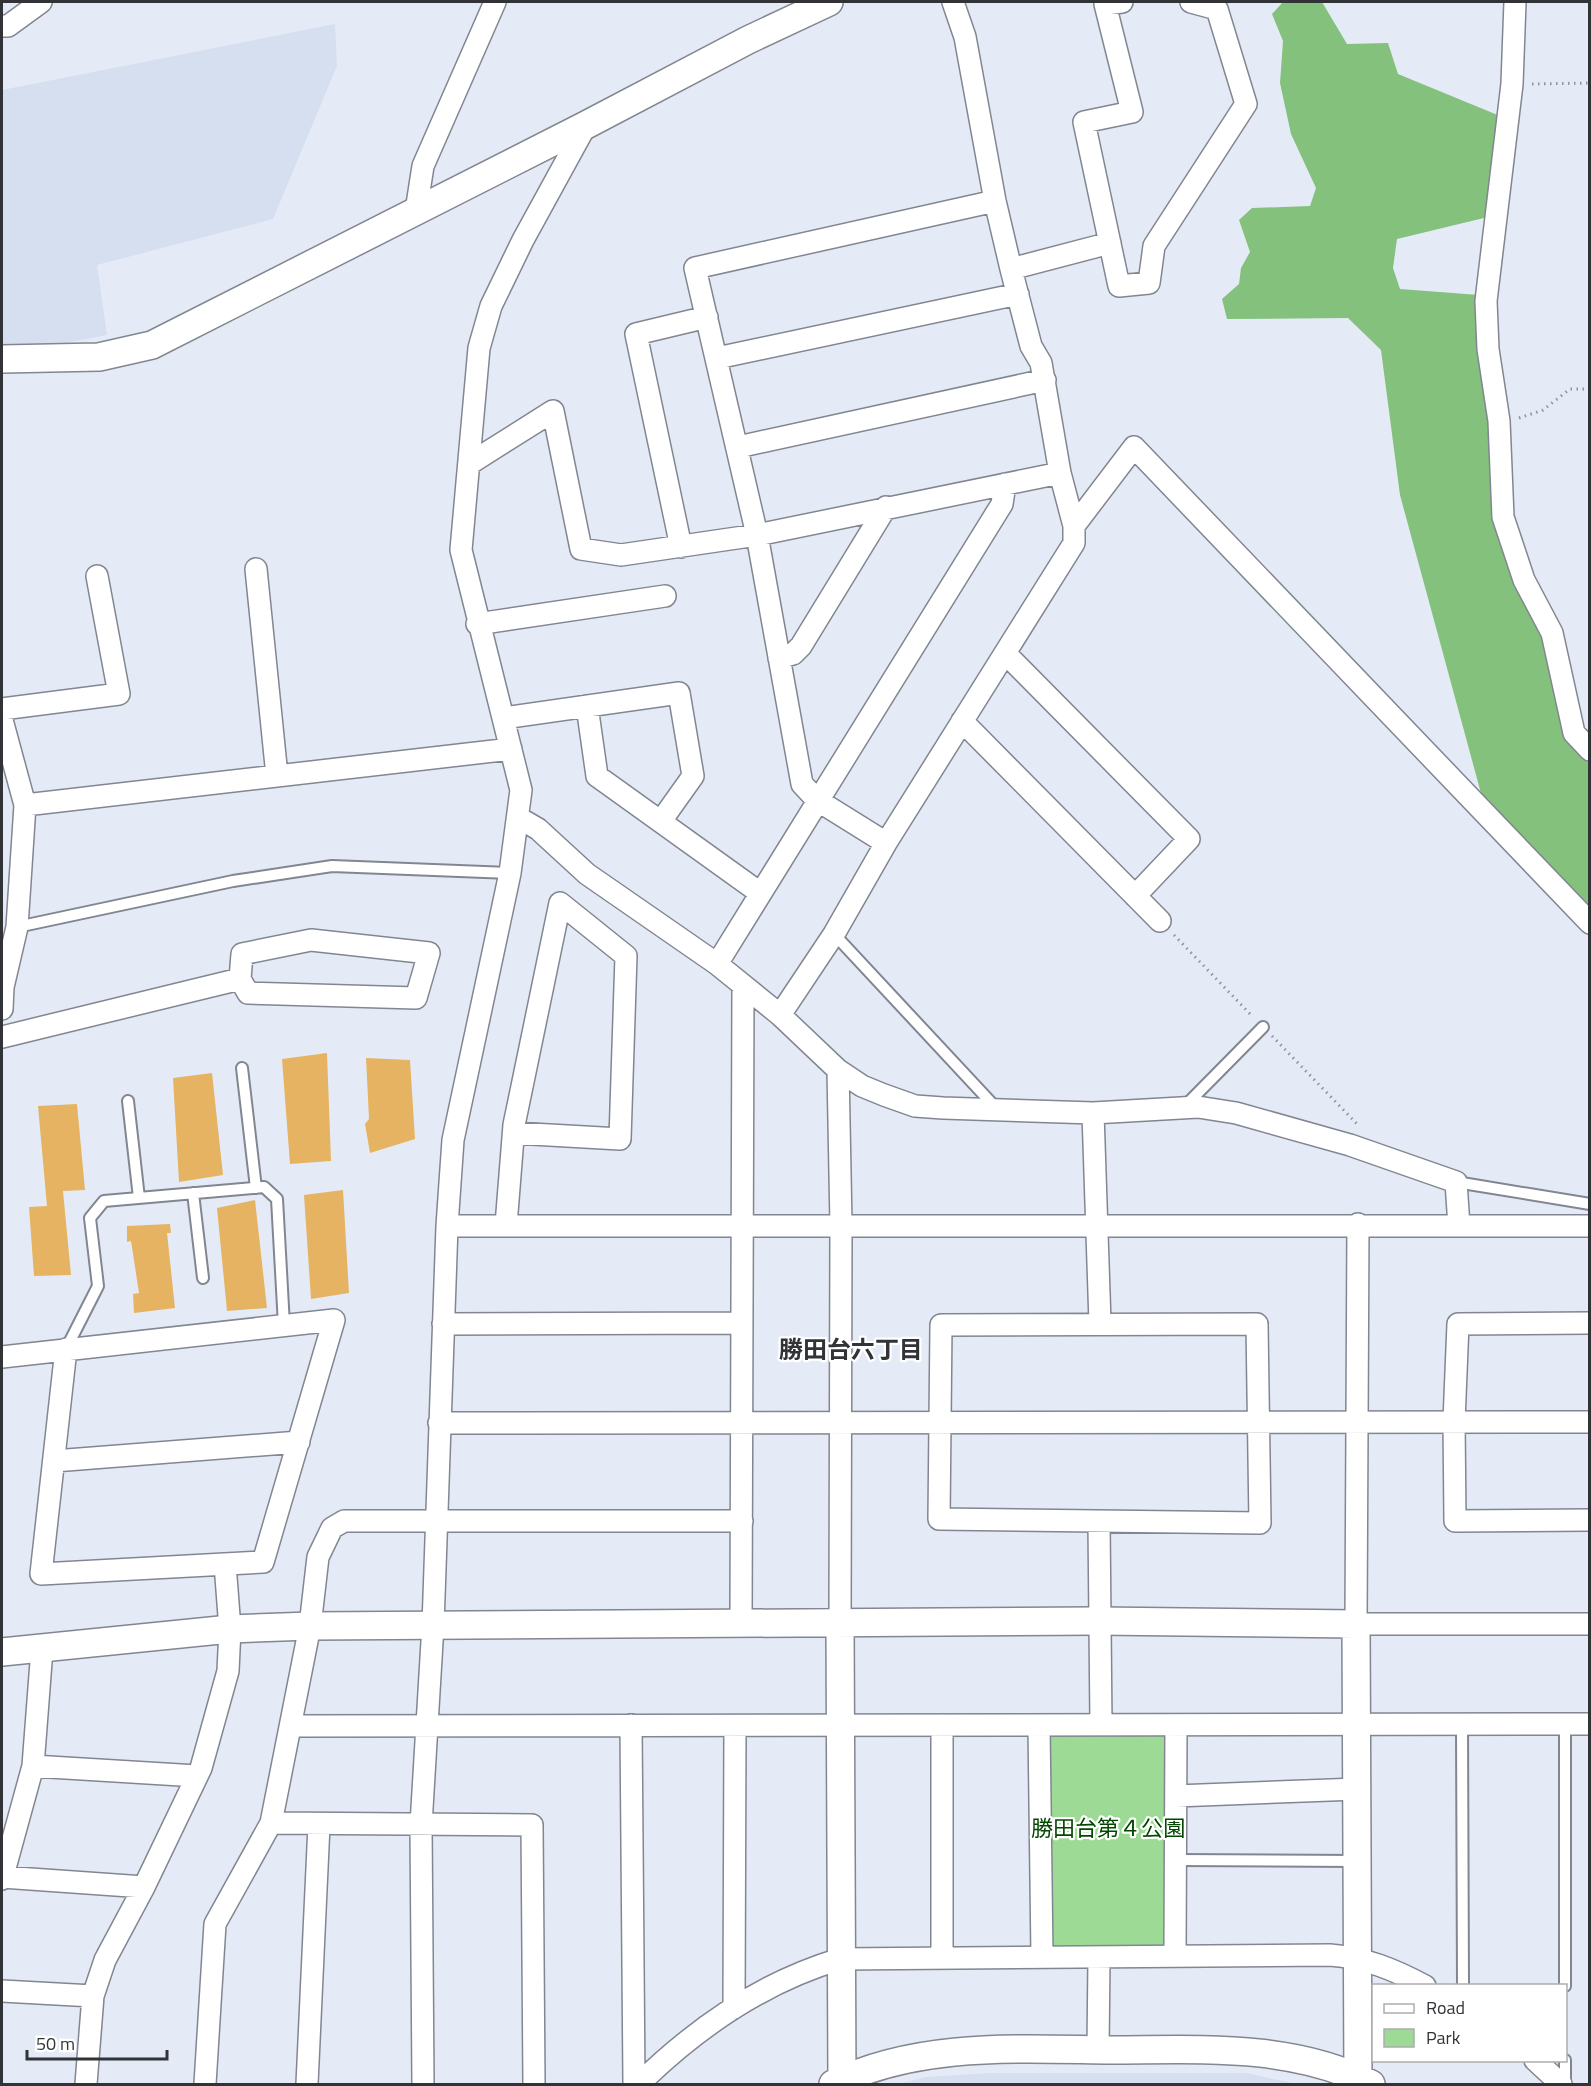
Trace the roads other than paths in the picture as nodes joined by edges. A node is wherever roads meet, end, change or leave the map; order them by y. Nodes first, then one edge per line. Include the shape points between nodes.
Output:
1 (41, 2) edge
2 (495, 2) edge
3 (829, 2) edge
4 (953, 2) edge
5 (1122, 2) edge
6 (1191, 2) edge
7 (1515, 2) edge
8 (2, 26) edge
9 (586, 125) junction
10 (995, 201) junction
11 (416, 211) junction
12 (1110, 243) junction
13 (1011, 269) junction
14 (1018, 294) junction
15 (706, 317) junction
16 (717, 358) junction
17 (2, 359) edge
18 (1045, 380) junction
19 (738, 447) junction
20 (469, 464) junction
21 (1060, 473) junction
22 (1005, 484) junction
23 (886, 507) junction
24 (1074, 525) junction
25 (757, 535) junction
26 (681, 547) junction
27 (256, 569) dead end
28 (97, 576) dead end
29 (665, 596) dead end
30 (477, 624) junction
31 (1005, 652) junction
32 (779, 658) junction
33 (587, 706) junction
34 (2, 709) edge
35 (504, 718) junction
36 (2, 720) edge
37 (962, 721) junction
38 (511, 750) junction
39 (1590, 750) edge
40 (277, 776) junction
41 (818, 800) junction
42 (25, 805) junction
43 (519, 818) junction
44 (661, 821) junction
45 (886, 843) junction
46 (510, 873) junction
47 (760, 892) junction
48 (1135, 896) junction
49 (1160, 921) road end
50 (1590, 923) edge
51 (18, 927) junction
52 (834, 934) junction
53 (717, 964) junction
54 (240, 979) junction
55 (743, 985) junction
56 (2, 1009) edge
57 (780, 1016) junction
58 (1263, 1027) road end
59 (2, 1036) edge
60 (242, 1068) dead end
61 (838, 1070) junction
62 (128, 1101) dead end
63 (1184, 1108) junction
64 (999, 1110) junction
65 (1093, 1113) junction
66 (514, 1133) junction
67 (1456, 1182) junction
68 (256, 1188) junction
69 (193, 1193) junction
70 (139, 1198) junction
71 (1590, 1204) edge
72 (741, 1224) junction
73 (1096, 1224) junction
74 (1358, 1224) junction
75 (506, 1225) junction
76 (841, 1225) junction
77 (447, 1226) junction
78 (1459, 1226) junction
79 (1590, 1226) edge
80 (203, 1278) dead end
81 (742, 1323) junction
82 (1100, 1323) junction
83 (1590, 1323) edge
84 (443, 1324) junction
85 (284, 1325) junction
86 (66, 1349) junction
87 (2, 1357) edge
88 (939, 1421) junction
89 (1259, 1421) junction
90 (1454, 1421) junction
91 (743, 1422) junction
92 (1590, 1422) edge
93 (439, 1423) junction
94 (840, 1423) junction
95 (1357, 1424) junction
96 (299, 1442) junction
97 (54, 1461) junction
98 (1590, 1520) edge
99 (742, 1521) junction
100 (435, 1522) junction
101 (1099, 1522) junction
102 (225, 1564) junction
103 (1098, 1621) junction
104 (840, 1622) junction
105 (741, 1623) junction
106 (433, 1624) junction
107 (1356, 1624) junction
108 (1590, 1624) edge
109 (310, 1626) junction
110 (230, 1629) junction
111 (42, 1649) junction
112 (2, 1652) edge
113 (1462, 1724) junction
114 (1565, 1724) junction
115 (1590, 1724) edge
116 (425, 1725) junction
117 (631, 1725) junction
118 (841, 1725) junction
119 (942, 1725) junction
120 (1101, 1725) junction
121 (1357, 1725) junction
122 (291, 1726) junction
123 (735, 1726) junction
124 (1039, 1726) junction
125 (1176, 1726) junction
126 (33, 1766) junction
127 (196, 1776) junction
128 (1357, 1789) junction
129 (1176, 1796) junction
130 (271, 1823) junction
131 (319, 1825) junction
132 (421, 1825) junction
133 (1176, 1860) junction
134 (1357, 1861) junction
135 (2, 1878) edge
136 (144, 1887) junction
137 (1175, 1955) junction
138 (942, 1957) junction
139 (1041, 1957) junction
140 (1099, 1958) junction
141 (1358, 1958) junction
142 (840, 1959) junction
143 (1421, 1984) edge
144 (1463, 1984) edge
145 (1565, 1984) edge
146 (2, 1991) edge
147 (93, 1996) junction
148 (734, 2008) junction
149 (1098, 2050) junction
150 (1536, 2062) edge
151 (1565, 2062) edge
152 (1363, 2082) edge
153 (839, 2083) edge
154 (86, 2085) edge
155 (205, 2085) edge
156 (308, 2085) edge
157 (423, 2085) edge
158 (534, 2085) edge
159 (633, 2085) edge
160 (639, 2085) edge
161 (1563, 2085) edge

1 - 8 street via 8,27
2 - 11 street via 423,166
3 - 9 street
4 - 10 street via 964,37
5 - 12 street via 1105,3 1132,112 1084,122
6 - 12 street via 1217,9 1246,104 1154,246 1149,283 1119,286
7 - 39 street via 1512,84 1486,301 1488,349 1500,421 1503,517 1511,548 1552,633 1574,733
9 - 11 street
9 - 20 street via 491,306 479,348
10 - 13 street
10 - 15 street via 695,268
11 - 17 street via 152,345 99,357
12 - 13 street
13 - 14 street
14 - 16 street
14 - 18 street
15 - 16 street
15 - 26 street via 636,334
16 - 19 street
18 - 19 street
18 - 21 street
19 - 25 street
20 - 26 street via 553,411 581,549 621,555
20 - 30 street via 461,550
21 - 22 street
21 - 24 street
22 - 23 street
22 - 41 street via 1002,504
23 - 25 street
23 - 32 street via 801,646 793,654
24 - 31 street via 1074,543
24 - 50 street via 1134,447
25 - 26 street
25 - 32 street
27 - 40 street
28 - 34 street via 118,694
29 - 30 street
30 - 35 street
31 - 37 street
31 - 48 street via 1189,839
32 - 41 street via 802,784
33 - 35 street
33 - 44 street via 597,776
33 - 44 street via 679,693 693,776
35 - 38 street
36 - 42 street
37 - 45 street
37 - 48 street
38 - 40 street
38 - 43 street via 521,790
40 - 42 street
41 - 45 street
41 - 47 street
42 - 51 street
43 - 46 street
43 - 53 street via 538,829 587,874
44 - 47 street
45 - 52 street
46 - 51 lane via 332,866 233,881
46 - 77 street via 453,1140
47 - 53 street
48 - 49 street
51 - 56 street via 3,987
52 - 57 street
52 - 64 lane
53 - 55 street
54 - 54 street via 242,954 311,940 429,953 416,998 248,993
54 - 59 street
55 - 57 street
55 - 72 street
57 - 61 street
58 - 63 lane
60 - 68 lane
61 - 64 street via 862,1086 915,1106
61 - 76 street
62 - 70 lane
63 - 65 street
63 - 67 street via 1245,1115 1350,1145
64 - 65 street
65 - 73 street
66 - 66 street via 514,1125 560,903 626,956 620,1139
66 - 75 street
67 - 71 lane
67 - 78 street
68 - 69 lane
68 - 85 lane via 264,1187 277,1199
69 - 70 lane
69 - 80 lane
70 - 86 lane via 104,1201 90,1218 98,1286
72 - 75 street
72 - 76 street
72 - 81 street
73 - 74 street
73 - 76 street
73 - 82 street
74 - 78 street
74 - 95 street
75 - 77 street
76 - 94 street
77 - 84 street
78 - 79 street
81 - 84 street
81 - 91 street
82 - 88 street via 941,1325
82 - 89 street via 1257,1324
83 - 90 street via 1458,1324
84 - 93 street
85 - 86 street
85 - 96 street via 334,1320
86 - 87 street
86 - 97 street
88 - 89 street
88 - 94 street
88 - 101 street via 939,1519
89 - 95 street
89 - 101 street via 1260,1523
90 - 92 street
90 - 95 street
90 - 98 street via 1455,1521
91 - 93 street
91 - 94 street
91 - 99 street
93 - 100 street
94 - 104 street
95 - 107 street
96 - 97 street
96 - 102 street via 263,1562
97 - 102 street via 41,1574
99 - 100 street
99 - 105 street
100 - 106 street
100 - 109 street via 344,1521 332,1528 318,1557
101 - 103 street
102 - 110 street
103 - 104 street
103 - 107 street
103 - 120 street
104 - 105 street
104 - 118 street
105 - 106 street
106 - 109 street
106 - 116 street
107 - 108 street
107 - 121 street
109 - 110 street
109 - 122 street
110 - 111 street
110 - 127 street via 228,1671
111 - 112 street
111 - 126 street
113 - 114 street
113 - 121 street
113 - 144 lane
114 - 115 street
114 - 145 lane
116 - 117 street
116 - 122 street
116 - 132 street
117 - 123 street
117 - 159 street
118 - 119 street
118 - 123 street
118 - 142 street
119 - 124 street
119 - 138 street
120 - 124 street
120 - 125 street
121 - 125 street
121 - 128 street
122 - 130 street
123 - 148 street
124 - 139 street
125 - 129 street
126 - 127 street
126 - 135 street
127 - 136 street
128 - 129 street
128 - 134 street
129 - 133 street
130 - 131 street
130 - 155 street via 215,1924
131 - 132 street
131 - 156 street
132 - 157 street
132 - 158 street via 532,1825
133 - 134 lane
133 - 137 street
134 - 141 street
135 - 136 street
136 - 147 street via 109,1952
137 - 140 street
137 - 141 street
138 - 139 street
138 - 142 street
139 - 140 street
140 - 149 street
141 - 143 street via 1387,1966
141 - 152 street
142 - 148 street via 788,1977
142 - 153 street
146 - 147 street
147 - 154 street
148 - 160 street via 706,2025
149 - 152 street via 1250,2052 1288,2058
149 - 153 street via 960,2051 900,2060
150 - 161 street
151 - 161 lane

